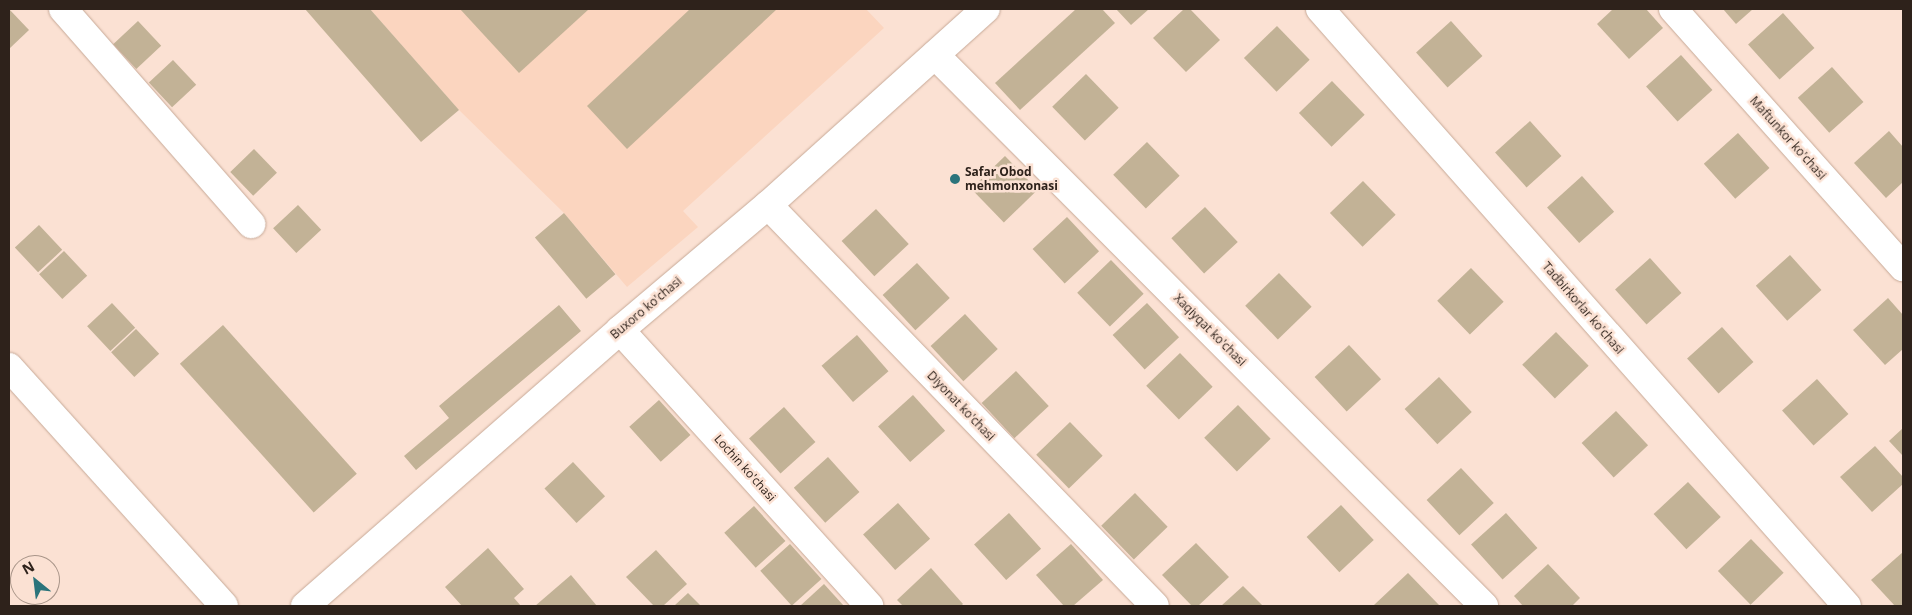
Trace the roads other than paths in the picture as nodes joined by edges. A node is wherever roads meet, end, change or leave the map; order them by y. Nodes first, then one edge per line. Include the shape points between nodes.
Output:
1 (63, 9) edge
2 (986, 9) edge
3 (1320, 9) edge
4 (1673, 9) edge
5 (935, 55) junction
6 (768, 205) junction
7 (251, 224) dead end
8 (1903, 266) edge
9 (620, 330) junction
10 (9, 367) edge
11 (224, 606) edge
12 (305, 606) edge
13 (870, 606) edge
14 (1155, 606) edge
15 (1484, 606) edge
16 (1847, 606) edge

1 - 7 street
2 - 5 street, Buxoro ko'chasi
3 - 16 street, Tadbirkorlar ko'chasi
4 - 8 street, Maftunkor ko'chasi
5 - 6 street, Buxoro ko'chasi
5 - 15 street, Xaqiyqat ko'chasi
6 - 9 street, Buxoro ko'chasi
6 - 14 street, Diyonat ko'chasi
9 - 12 street, Buxoro ko'chasi
9 - 13 street, Lochin ko'chasi
10 - 11 street

